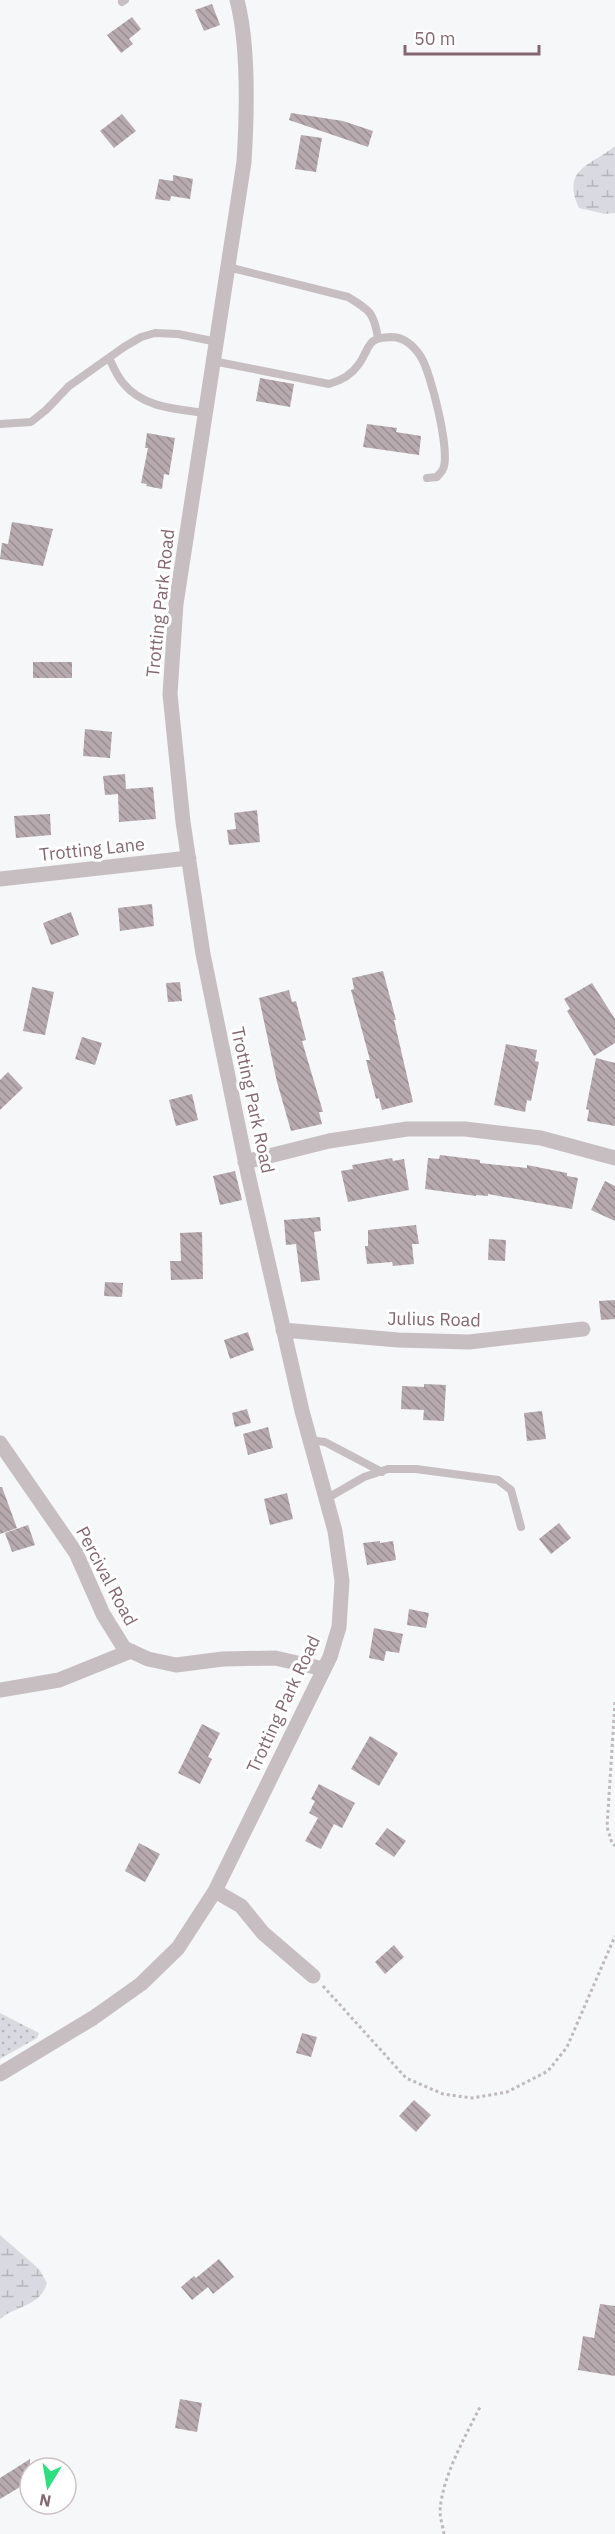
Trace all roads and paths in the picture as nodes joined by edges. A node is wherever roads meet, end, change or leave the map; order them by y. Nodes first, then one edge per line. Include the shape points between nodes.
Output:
1 (237, 0) edge
2 (228, 267) junction
3 (378, 338) junction
4 (216, 342) junction
5 (109, 358) junction
6 (213, 361) junction
7 (206, 413) junction
8 (0, 424) edge
9 (427, 478) dead end
10 (189, 858) junction
11 (0, 879) edge
12 (615, 1158) edge
13 (245, 1162) junction
14 (583, 1329) dead end
15 (283, 1330) junction
16 (309, 1440) junction
17 (0, 1443) edge
18 (382, 1472) junction
19 (326, 1498) junction
20 (521, 1527) dead end
21 (131, 1651) junction
22 (324, 1669) junction
23 (0, 1690) edge
24 (615, 1702) edge
25 (615, 1846) edge
26 (215, 1891) junction
27 (615, 1936) edge
28 (313, 1976) joint
29 (0, 2073) edge
30 (480, 2407) dead end
31 (444, 2534) edge

1 - 2 street, Trotting Park Road via 242,17 247,116
2 - 3 lane via 348,297 375,318
2 - 4 street, Trotting Park Road
3 - 6 lane via 368,344 358,364 341,380 329,384
3 - 9 lane via 395,337 410,343 430,377 444,469 437,477
4 - 5 lane via 155,333 124,346
4 - 6 street, Trotting Park Road
5 - 7 lane via 123,383 149,403
5 - 8 lane via 69,386 31,422
6 - 7 street, Trotting Park Road
7 - 10 street, Trotting Park Road via 176,604 170,694
10 - 11 street, Trotting Lane
10 - 13 street, Trotting Park Road via 203,954
12 - 13 street via 541,1138 465,1129 407,1129 329,1141
13 - 15 street, Trotting Park Road
14 - 15 street, Julius Road via 469,1342
15 - 16 street, Trotting Park Road
16 - 18 lane via 325,1442
16 - 19 street, Trotting Park Road
17 - 21 street, Percival Road via 76,1553 103,1614 124,1648
18 - 19 lane via 364,1477
18 - 20 lane via 416,1469 498,1480 511,1490
19 - 22 street, Trotting Park Road via 342,1581 339,1627
21 - 22 street, Percival Road via 176,1665 275,1658
21 - 23 street via 59,1680
22 - 26 street, Trotting Park Road
24 - 25 path via 607,1827
26 - 28 street via 241,1906 263,1933
26 - 29 street, Trotting Park Road via 178,1948 141,1984 93,2018
27 - 28 path via 567,2047 548,2071 507,2092 472,2098 443,2094 406,2078
30 - 31 path via 445,2488 440,2512

